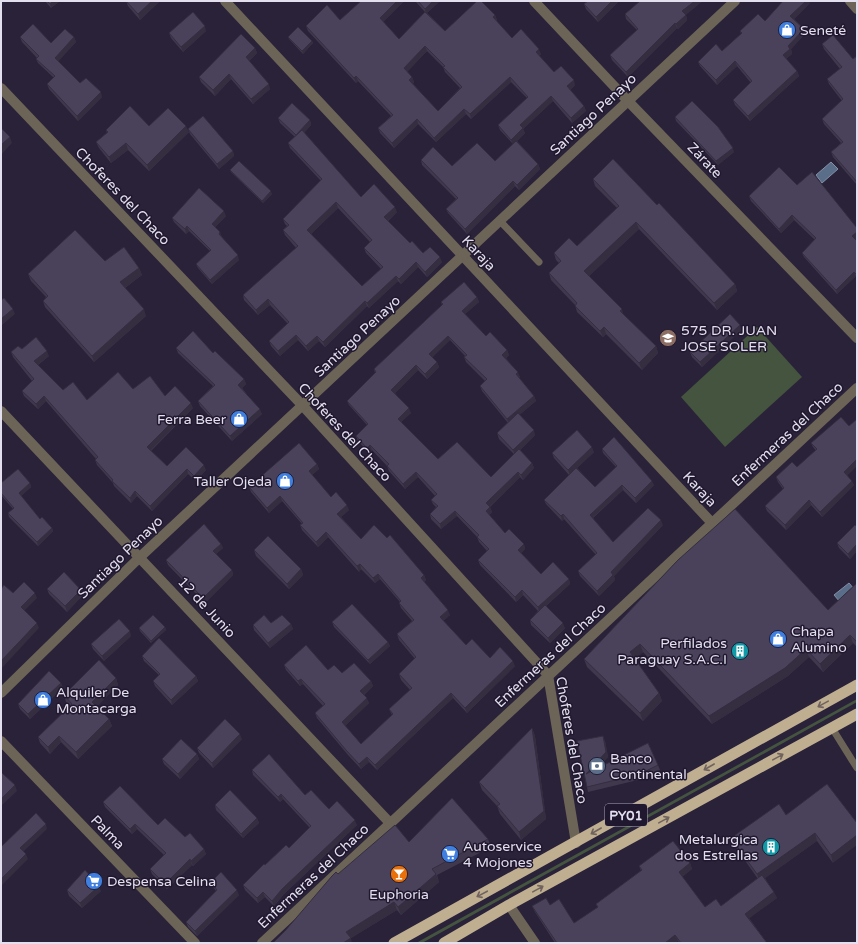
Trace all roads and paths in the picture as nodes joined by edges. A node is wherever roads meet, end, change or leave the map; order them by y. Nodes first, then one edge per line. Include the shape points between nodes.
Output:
1 (225, 1) edge
2 (534, 1) edge
3 (734, 1) edge
4 (850, 1) edge
5 (857, 9) edge
6 (1, 88) edge
7 (628, 101) junction
8 (500, 220) junction
9 (463, 256) junction
10 (539, 262) dead end
11 (857, 338) edge
12 (857, 388) edge
13 (303, 406) junction
14 (1, 411) edge
15 (712, 523) junction
16 (140, 556) junction
17 (548, 675) junction
18 (857, 685) edge
19 (1, 693) edge
20 (857, 714) edge
21 (832, 728) junction
22 (1, 741) edge
23 (857, 768) edge
24 (390, 823) junction
25 (576, 843) junction
26 (509, 905) junction
27 (195, 943) edge
28 (262, 943) edge
29 (394, 943) edge
30 (444, 943) edge
31 (535, 943) edge

1 - 9 street, Karaja
2 - 7 street, Zárate
3 - 7 street, Santiago Penayo
4 - 5 street
6 - 13 street, Choferes del Chaco
7 - 8 street, Santiago Penayo
7 - 11 street, Zárate
8 - 9 street, Santiago Penayo
8 - 10 lane
9 - 13 street, Santiago Penayo
9 - 15 street, Karaja
12 - 15 street, Enfermeras del Chaco
13 - 16 street, Santiago Penayo
13 - 17 street, Choferes del Chaco
14 - 16 street, 12 de Junio
15 - 17 street, Enfermeras del Chaco
16 - 19 street, Santiago Penayo
16 - 24 street, 12 de Junio
17 - 24 street, Enfermeras del Chaco
17 - 25 street, Choferes del Chaco
18 -> 25 highway, PY01
20 - 21 highway, PY01
21 - 23 lane
26 -> 21 highway, PY01
22 - 27 street, Palma
24 - 28 street, Enfermeras del Chaco
25 -> 29 highway, PY01
26 - 30 highway, PY01
26 - 31 street

